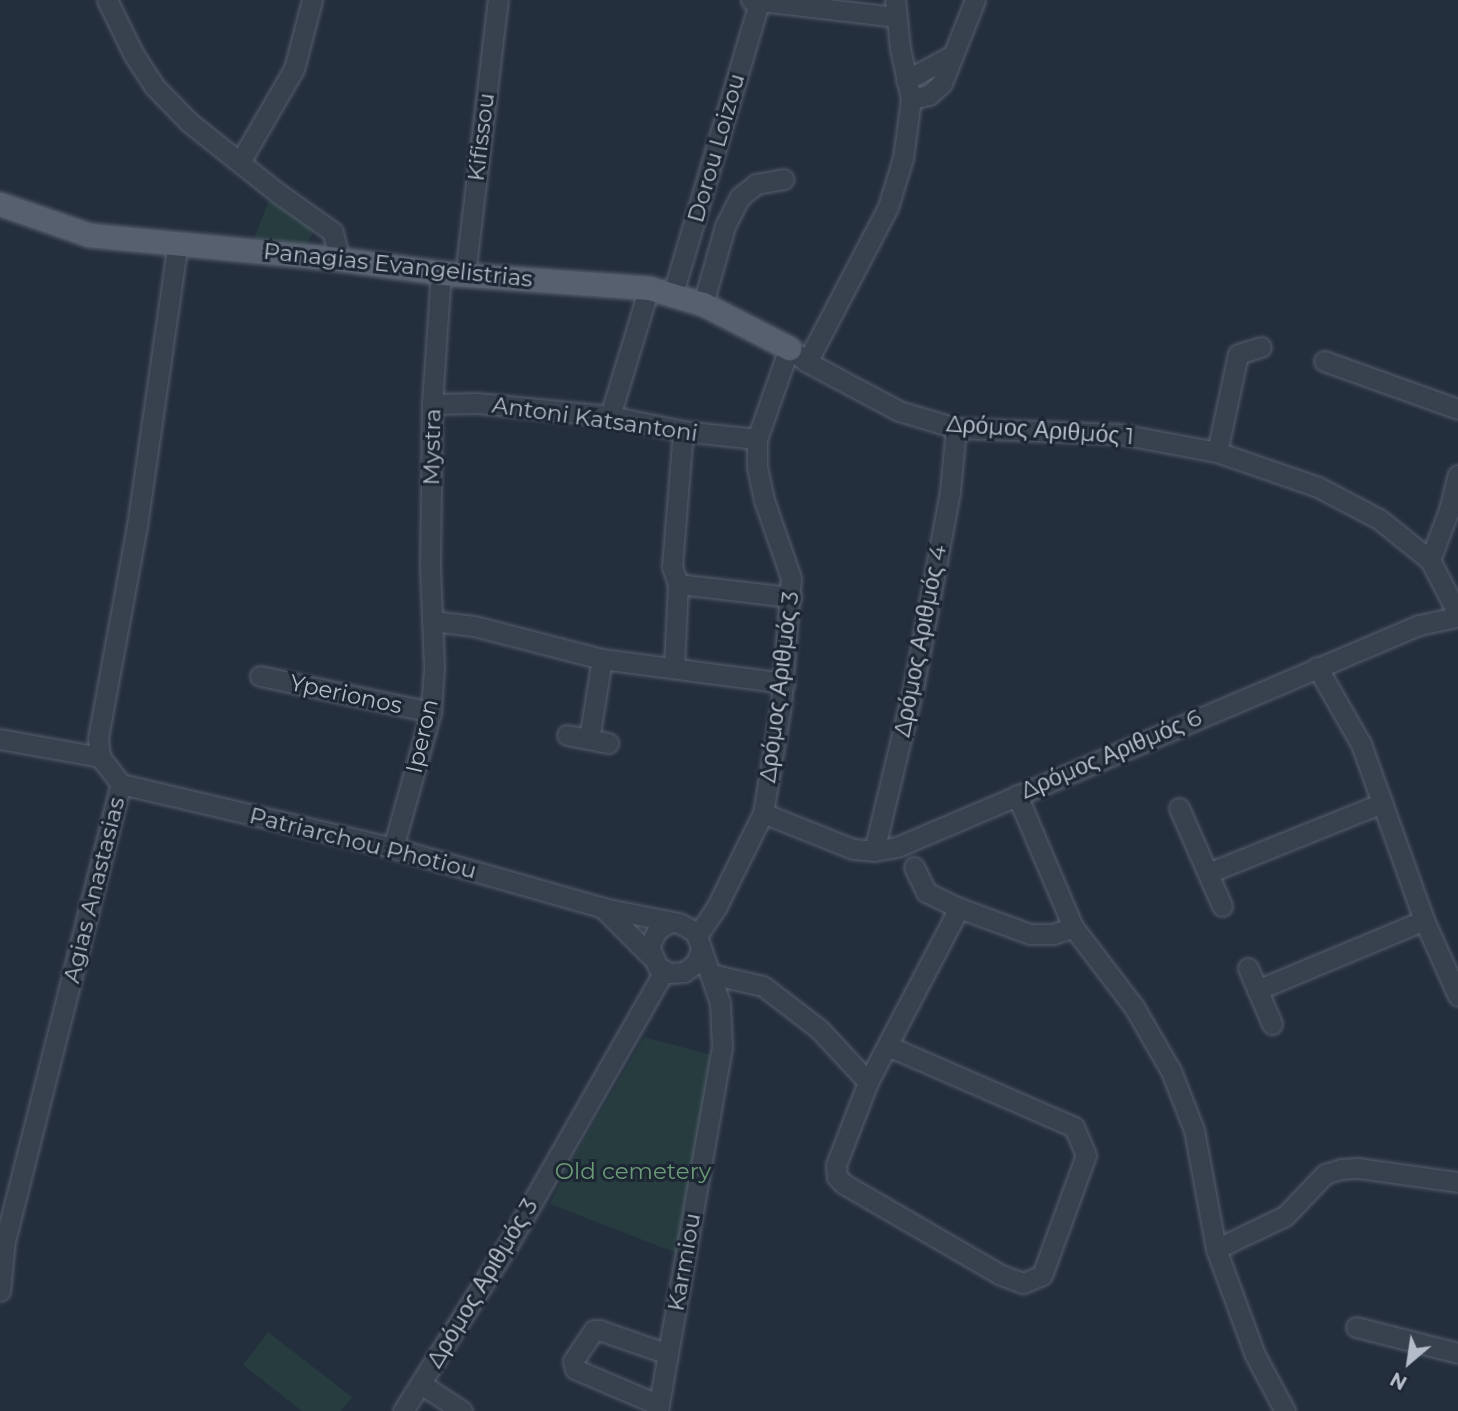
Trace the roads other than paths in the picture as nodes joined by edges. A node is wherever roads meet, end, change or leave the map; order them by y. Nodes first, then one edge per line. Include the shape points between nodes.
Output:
1 (107, 0) edge
2 (312, 0) edge
3 (498, 0) edge
4 (975, 0) edge
5 (755, 1) edge
6 (895, 9) edge
7 (900, 48) junction
8 (953, 55) junction
9 (934, 68) junction
10 (908, 90) junction
11 (240, 162) junction
12 (784, 179) dead end
13 (0, 204) edge
14 (178, 243) junction
15 (686, 248) junction
16 (717, 256) junction
17 (339, 258) junction
18 (441, 273) junction
19 (464, 275) junction
20 (649, 288) junction
21 (673, 293) junction
22 (704, 304) junction
23 (1261, 347) dead end
24 (798, 355) junction
25 (1324, 361) dead end
26 (432, 404) junction
27 (1458, 409) edge
28 (610, 416) junction
29 (956, 428) junction
30 (683, 431) junction
31 (757, 439) junction
32 (1217, 452) junction
33 (1458, 475) edge
34 (1430, 560) junction
35 (678, 584) junction
36 (791, 597) junction
37 (1458, 616) edge
38 (433, 621) junction
39 (602, 659) junction
40 (674, 666) junction
41 (1317, 667) junction
42 (260, 676) dead end
43 (784, 683) junction
44 (431, 712) junction
45 (568, 735) dead end
46 (0, 739) edge
47 (100, 757) junction
48 (121, 784) junction
49 (1017, 795) junction
50 (1382, 803) junction
51 (1179, 808) dead end
52 (763, 813) junction
53 (393, 848) junction
54 (874, 851) junction
55 (914, 867) dead end
56 (1208, 873) junction
57 (1222, 906) dead end
58 (603, 908) junction
59 (959, 908) junction
60 (1424, 920) junction
61 (669, 923) junction
62 (1073, 927) junction
63 (699, 942) junction
64 (657, 964) junction
65 (1248, 968) dead end
66 (684, 972) junction
67 (713, 982) junction
68 (1257, 990) junction
69 (1458, 996) edge
70 (1272, 1024) dead end
71 (888, 1045) junction
72 (868, 1082) junction
73 (1458, 1182) edge
74 (3, 1241) edge
75 (1216, 1249) junction
76 (0, 1291) edge
77 (1356, 1327) dead end
78 (1458, 1353) edge
79 (668, 1354) junction
80 (421, 1384) junction
81 (659, 1408) edge
82 (403, 1411) edge
83 (462, 1411) edge
84 (1285, 1411) edge

1 - 11 street via 154,86 189,122
2 - 11 street via 294,69
3 - 19 street, Kifissou
4 - 8 street
5 - 6 street
5 - 15 street, Dorou Loizou
6 - 7 street, Δρόμος Αριθμός 3
7 - 9 street
7 - 10 street, Δρόμος Αριθμός 3
8 - 9 street
8 - 10 street via 942,83 929,95
9 - 10 street
10 - 24 street, Δρόμος Αριθμός 3 via 903,158 888,207
11 - 17 street via 333,232
12 - 16 street via 756,184 740,197
13 - 14 main road, Panagias Evangelistrias via 89,235
14 - 17 main road, Panagias Evangelistrias
14 - 47 street via 137,526 98,738
15 - 16 street
15 - 21 street, Dorou Loizou
16 - 22 street
17 - 18 main road, Panagias Evangelistrias
18 - 19 main road, Panagias Evangelistrias
18 - 26 street, Mystra
19 - 20 main road, Panagias Evangelistrias
20 - 21 main road, Panagias Evangelistrias
20 - 28 street
21 - 22 main road, Panagias Evangelistrias
22 - 24 main road, Panagias Evangelistrias
23 - 32 street via 1238,354
24 - 29 street, Δρόμος Αριθμός 1 via 900,411
24 - 31 street, Δρόμος Αριθμός 3
25 - 27 street
26 - 28 street, Antoni Katsantoni via 477,403
26 - 38 street, Mystra
28 - 30 street, Antoni Katsantoni
29 - 32 street, Δρόμος Αριθμός 1 via 1120,434
29 - 54 street, Δρόμος Αριθμός 4 via 950,491 914,684
30 - 31 street, Antoni Katsantoni
30 - 35 street via 672,567
31 - 36 street, Δρόμος Αριθμός 3 via 757,467 791,578
32 - 34 street, Δρόμος Αριθμός 1 via 1318,487 1379,519
33 - 34 street
34 - 37 street, Δρόμος Αριθμός 1
35 - 36 street
35 - 40 street
36 - 43 street, Δρόμος Αριθμός 3
37 - 41 street, Δρόμος Αριθμός 6 via 1419,625
38 - 39 street via 474,626
38 - 44 street, Iperon
39 - 40 street
39 - 45 street via 598,741
40 - 43 street
41 - 49 street, Δρόμος Αριθμός 6
41 - 50 street via 1361,744
42 - 44 street, Yperionos
43 - 52 street, Δρόμος Αριθμός 3
44 - 53 street, Iperon
46 - 47 street
47 - 48 street, Agias Anastasias
48 - 53 street, Patriarchou Photiou
48 - 74 street, Agias Anastasias
49 - 54 street, Δρόμος Αριθμός 6 via 897,847
49 - 62 street
50 - 56 street
50 - 60 street
51 - 56 street
52 - 54 street, Δρόμος Αριθμός 6 via 853,849
52 - 63 street, Δρόμος Αριθμός 3
53 - 58 street, Patriarchou Photiou
55 - 59 street via 926,892
56 - 57 street
58 - 61 street, Patriarchou Photiou
58 - 64 street, Patriarchou Photiou
59 - 62 street via 1030,934 1053,934
59 - 71 street
60 - 68 street
60 - 69 street
61 - 63 street via 686,925
61 - 64 street via 653,934 649,946
62 - 75 street via 1134,1007 1171,1071 1194,1130
63 - 66 street via 696,963
63 - 67 street, Karmiou
64 - 66 street
64 - 80 street, Δρόμος Αριθμός 3 via 509,1243
65 - 68 street
66 - 67 street
67 - 72 street via 763,986 819,1029
67 - 79 street, Karmiou via 720,1003 722,1047
68 - 70 street
71 - 72 street
71 - 72 street via 1074,1127 1086,1155 1042,1275 1023,1283 1001,1275 844,1184 836,1165
73 - 75 street via 1341,1169 1325,1174 1285,1216
74 - 76 street, Agias Anastasias
75 - 84 street via 1255,1355
77 - 78 street
79 - 81 street, Karmiou
79 - 81 street via 594,1330 573,1361 575,1369
80 - 82 street, Δρόμος Αριθμός 3
80 - 83 street

